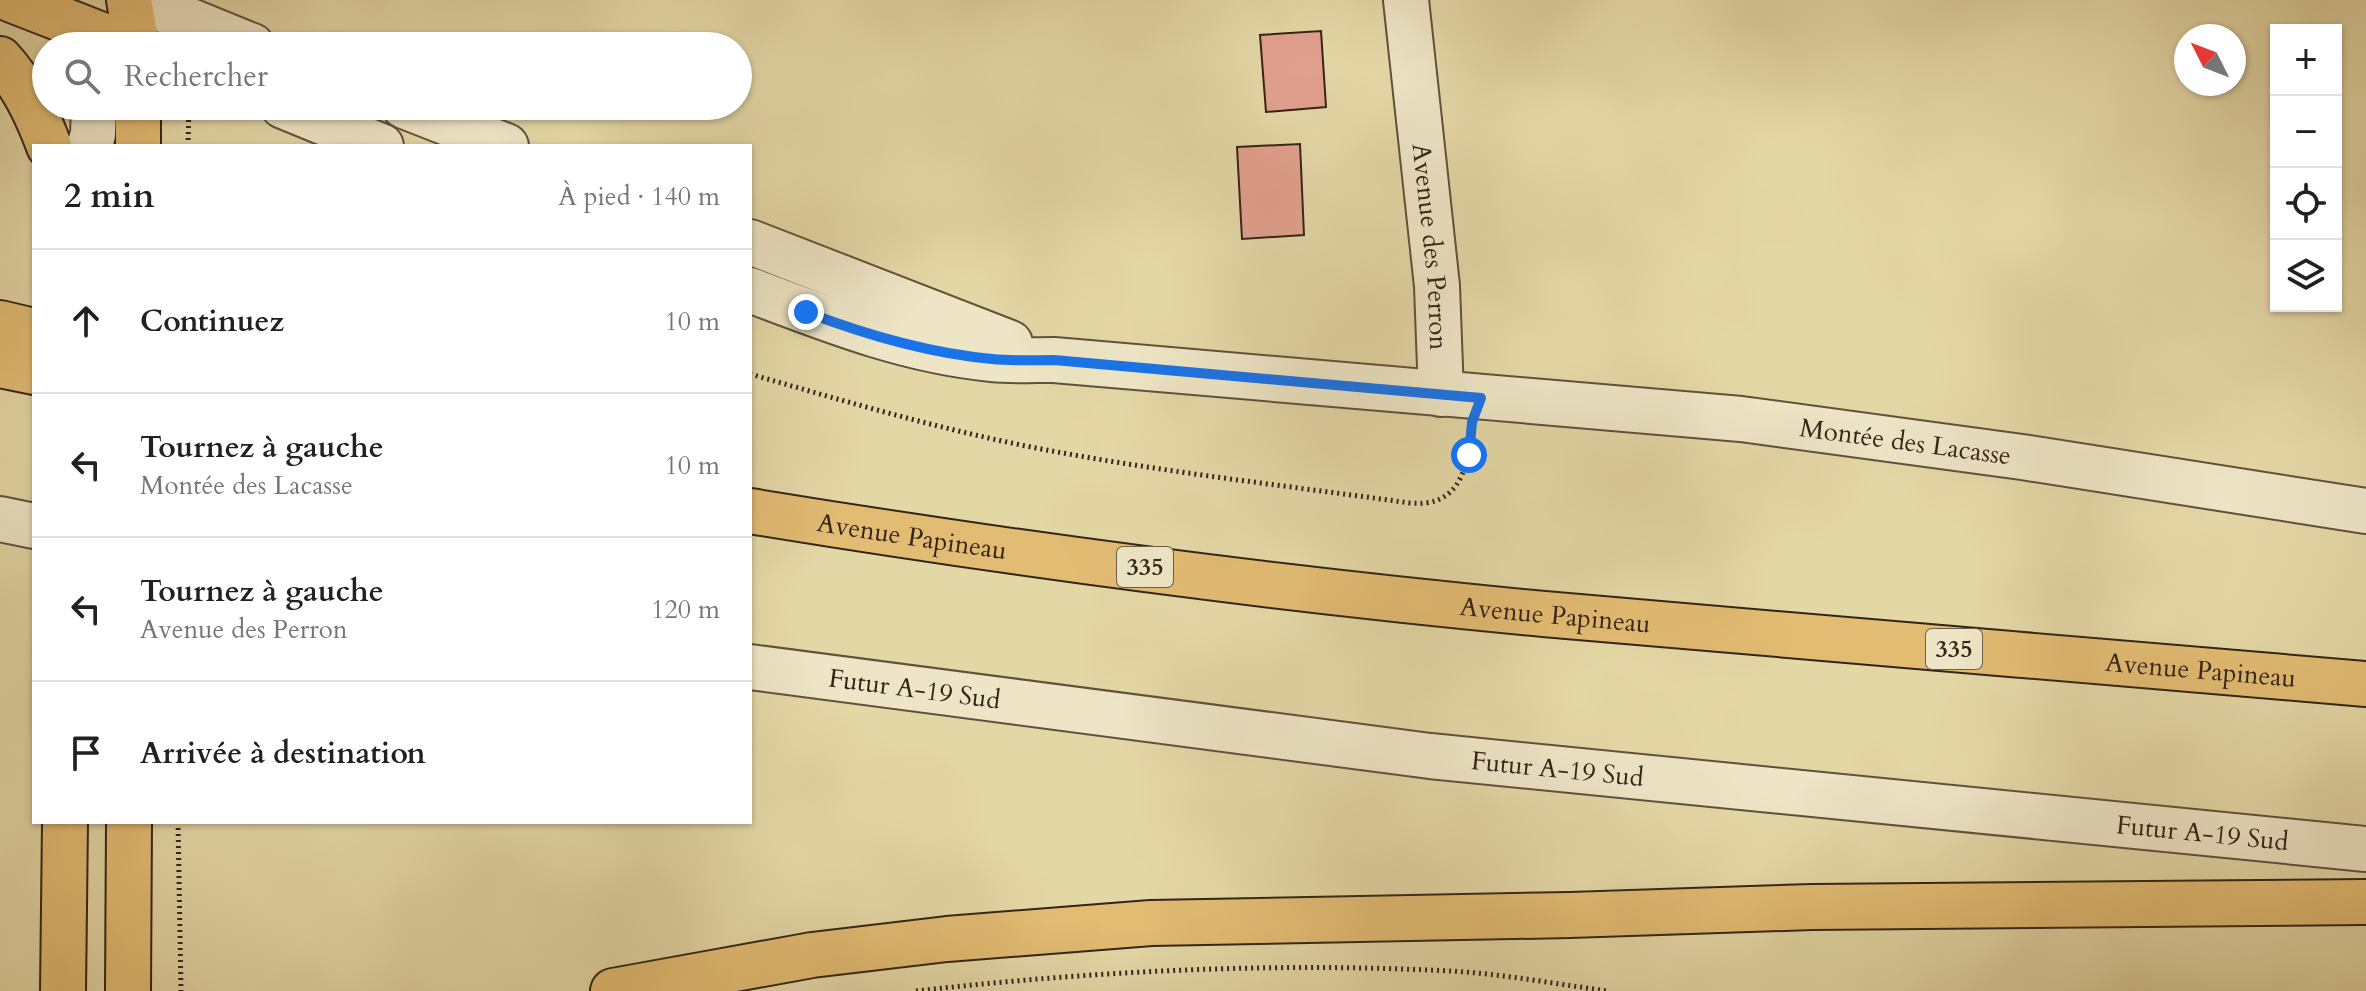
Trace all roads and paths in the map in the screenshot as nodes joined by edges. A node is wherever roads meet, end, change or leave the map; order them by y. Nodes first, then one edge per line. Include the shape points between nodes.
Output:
1 (12, 0) edge
2 (139, 0) edge
3 (1406, 0) edge
4 (121, 29) edge
5 (218, 32) edge
6 (0, 59) edge
7 (32, 106) edge
8 (38, 120) edge
9 (94, 120) edge
10 (138, 120) edge
11 (189, 120) edge
12 (317, 120) edge
13 (440, 120) edge
14 (48, 144) edge
15 (90, 144) edge
16 (138, 144) edge
17 (188, 144) edge
18 (376, 144) edge
19 (501, 144) edge
20 (752, 243) edge
21 (752, 291) edge
22 (0, 323) edge
23 (32, 331) edge
24 (1054, 360) junction
25 (0, 365) edge
26 (32, 372) edge
27 (752, 375) edge
28 (1461, 396) junction
29 (752, 511) edge
30 (2366, 511) edge
31 (0, 519) edge
32 (32, 526) edge
33 (752, 667) edge
34 (2366, 684) edge
35 (65, 824) edge
36 (129, 824) edge
37 (178, 824) edge
38 (2366, 849) edge
39 (2366, 902) edge
40 (63, 991) edge
41 (128, 991) edge
42 (181, 991) edge
43 (613, 991) edge
44 (916, 991) edge
45 (1608, 991) edge

1 - 4 main road
2 - 5 street
3 - 28 street, Avenue des Perron via 1437,286
6 - 7 main road
8 - 14 main road
9 - 15 street
10 - 16 main road
11 - 17 path
12 - 18 street
13 - 19 street
20 - 24 street
21 - 24 street via 852,330 927,348 993,359
22 - 23 main road
24 - 28 street
25 - 26 main road
27 - 28 path via 1028,446 1424,504 1458,485 1465,471 1472,422
28 - 30 street, Montée des Lacasse via 1741,419
29 - 34 main road, Avenue Papineau / 335 via 1249,581 1541,613
31 - 32 street
33 - 38 street, Futur A-19 Sud via 1430,756
35 - 40 main road
36 - 41 main road
37 - 42 path
39 - 43 main road via 1762,907 1151,923 812,955
44 - 45 path via 1080,975 1271,967 1454,971

